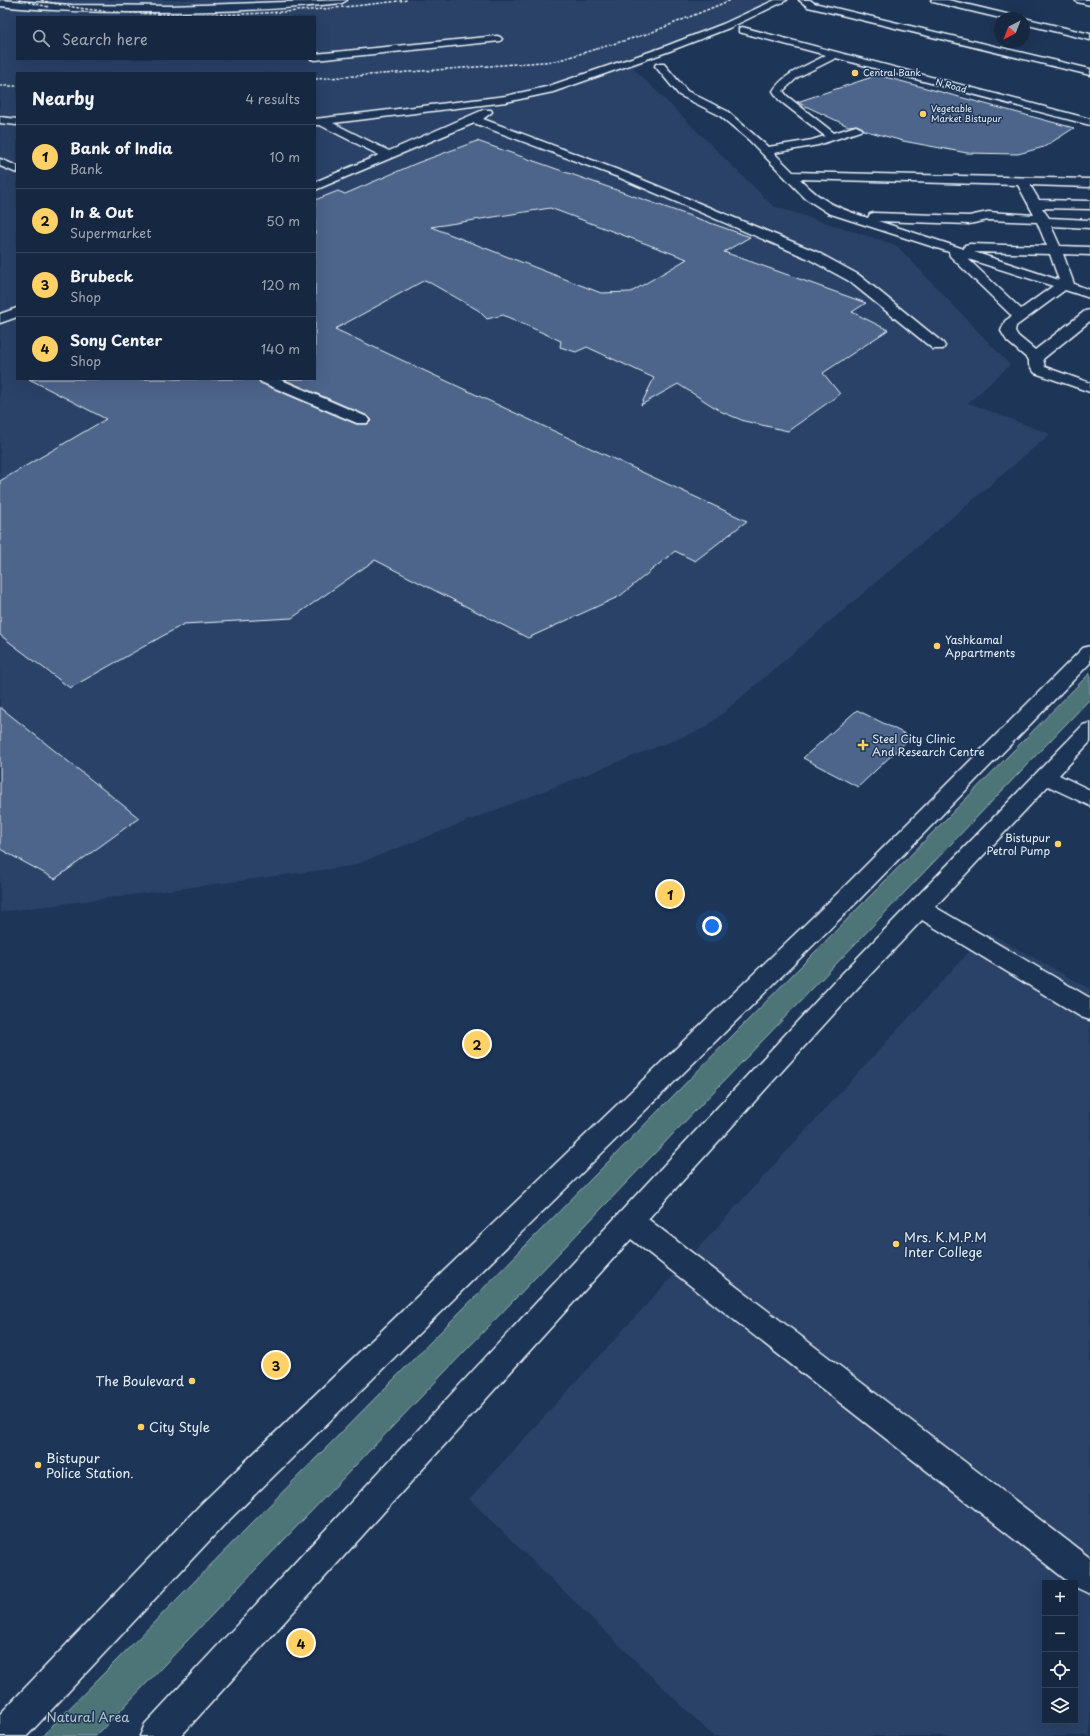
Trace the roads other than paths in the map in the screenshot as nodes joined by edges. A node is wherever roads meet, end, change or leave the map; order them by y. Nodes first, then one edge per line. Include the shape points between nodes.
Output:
1 (236, 0) edge
2 (342, 0) edge
3 (782, 0) edge
4 (804, 0) edge
5 (936, 0) edge
6 (1080, 0) edge
7 (1090, 2) edge
8 (0, 3) edge
9 (279, 4) edge
10 (229, 9) junction
11 (251, 13) edge
12 (994, 14) edge
13 (1030, 22) edge
14 (742, 30) dead end
15 (1090, 37) edge
16 (497, 39) dead end
17 (834, 55) junction
18 (316, 56) edge
19 (660, 66) dead end
20 (1090, 72) edge
21 (506, 99) junction
22 (474, 119) junction
23 (0, 120) edge
24 (318, 121) edge
25 (16, 122) edge
26 (1090, 122) edge
27 (856, 130) dead end
28 (833, 137) junction
29 (766, 151) junction
30 (388, 155) junction
31 (0, 162) edge
32 (16, 170) edge
33 (791, 175) junction
34 (1023, 182) junction
35 (1090, 183) edge
36 (316, 186) edge
37 (1035, 204) junction
38 (1090, 205) edge
39 (849, 217) junction
40 (1044, 220) junction
41 (1090, 224) edge
42 (947, 248) junction
43 (1056, 250) junction
44 (1090, 251) edge
45 (1066, 286) junction
46 (1090, 294) edge
47 (1090, 314) edge
48 (1020, 316) junction
49 (938, 346) dead end
50 (1036, 359) junction
51 (268, 380) edge
52 (1086, 383) edge
53 (362, 420) dead end
54 (1090, 652) edge
55 (1090, 730) edge
56 (1045, 776) junction
57 (1090, 799) edge
58 (919, 908) junction
59 (1090, 1010) edge
60 (629, 1221) junction
61 (1090, 1578) edge
62 (3, 1736) edge
63 (157, 1736) edge

1 - 10 street
2 - 9 street
3 - 21 street via 726,26 581,81
4 - 20 street via 811,5
5 - 12 street
6 - 7 street
8 - 10 street via 88,9
9 - 11 street
10 - 11 street
13 - 15 street
14 - 17 street, N Road
16 - 18 street
17 - 26 street, N Road
17 - 28 street via 790,78 781,85 778,92
19 - 29 street via 683,93 723,113
21 - 22 street
21 - 24 street
22 - 30 street
22 - 49 street via 622,175 812,255 854,278
23 - 25 street
24 - 30 street
27 - 28 street
28 - 29 street
29 - 33 street
30 - 36 street
31 - 32 street
33 - 34 street
33 - 39 street via 819,203
34 - 35 street
34 - 37 street
37 - 38 street
37 - 40 street
39 - 40 street via 969,220 988,216
39 - 42 street
40 - 41 street
40 - 43 street
42 - 43 street
42 - 45 street
42 - 48 street
43 - 44 street
43 - 45 street
45 - 46 street
45 - 48 street
47 - 50 street
48 - 50 street via 1010,324 1008,330 1012,338
50 - 52 street via 1036,365 1040,370
51 - 53 street
54 - 62 street via 848,897 212,1515
55 - 56 street
56 - 57 street
56 - 58 street
58 - 59 street
58 - 60 street
60 - 61 street
60 - 63 street

